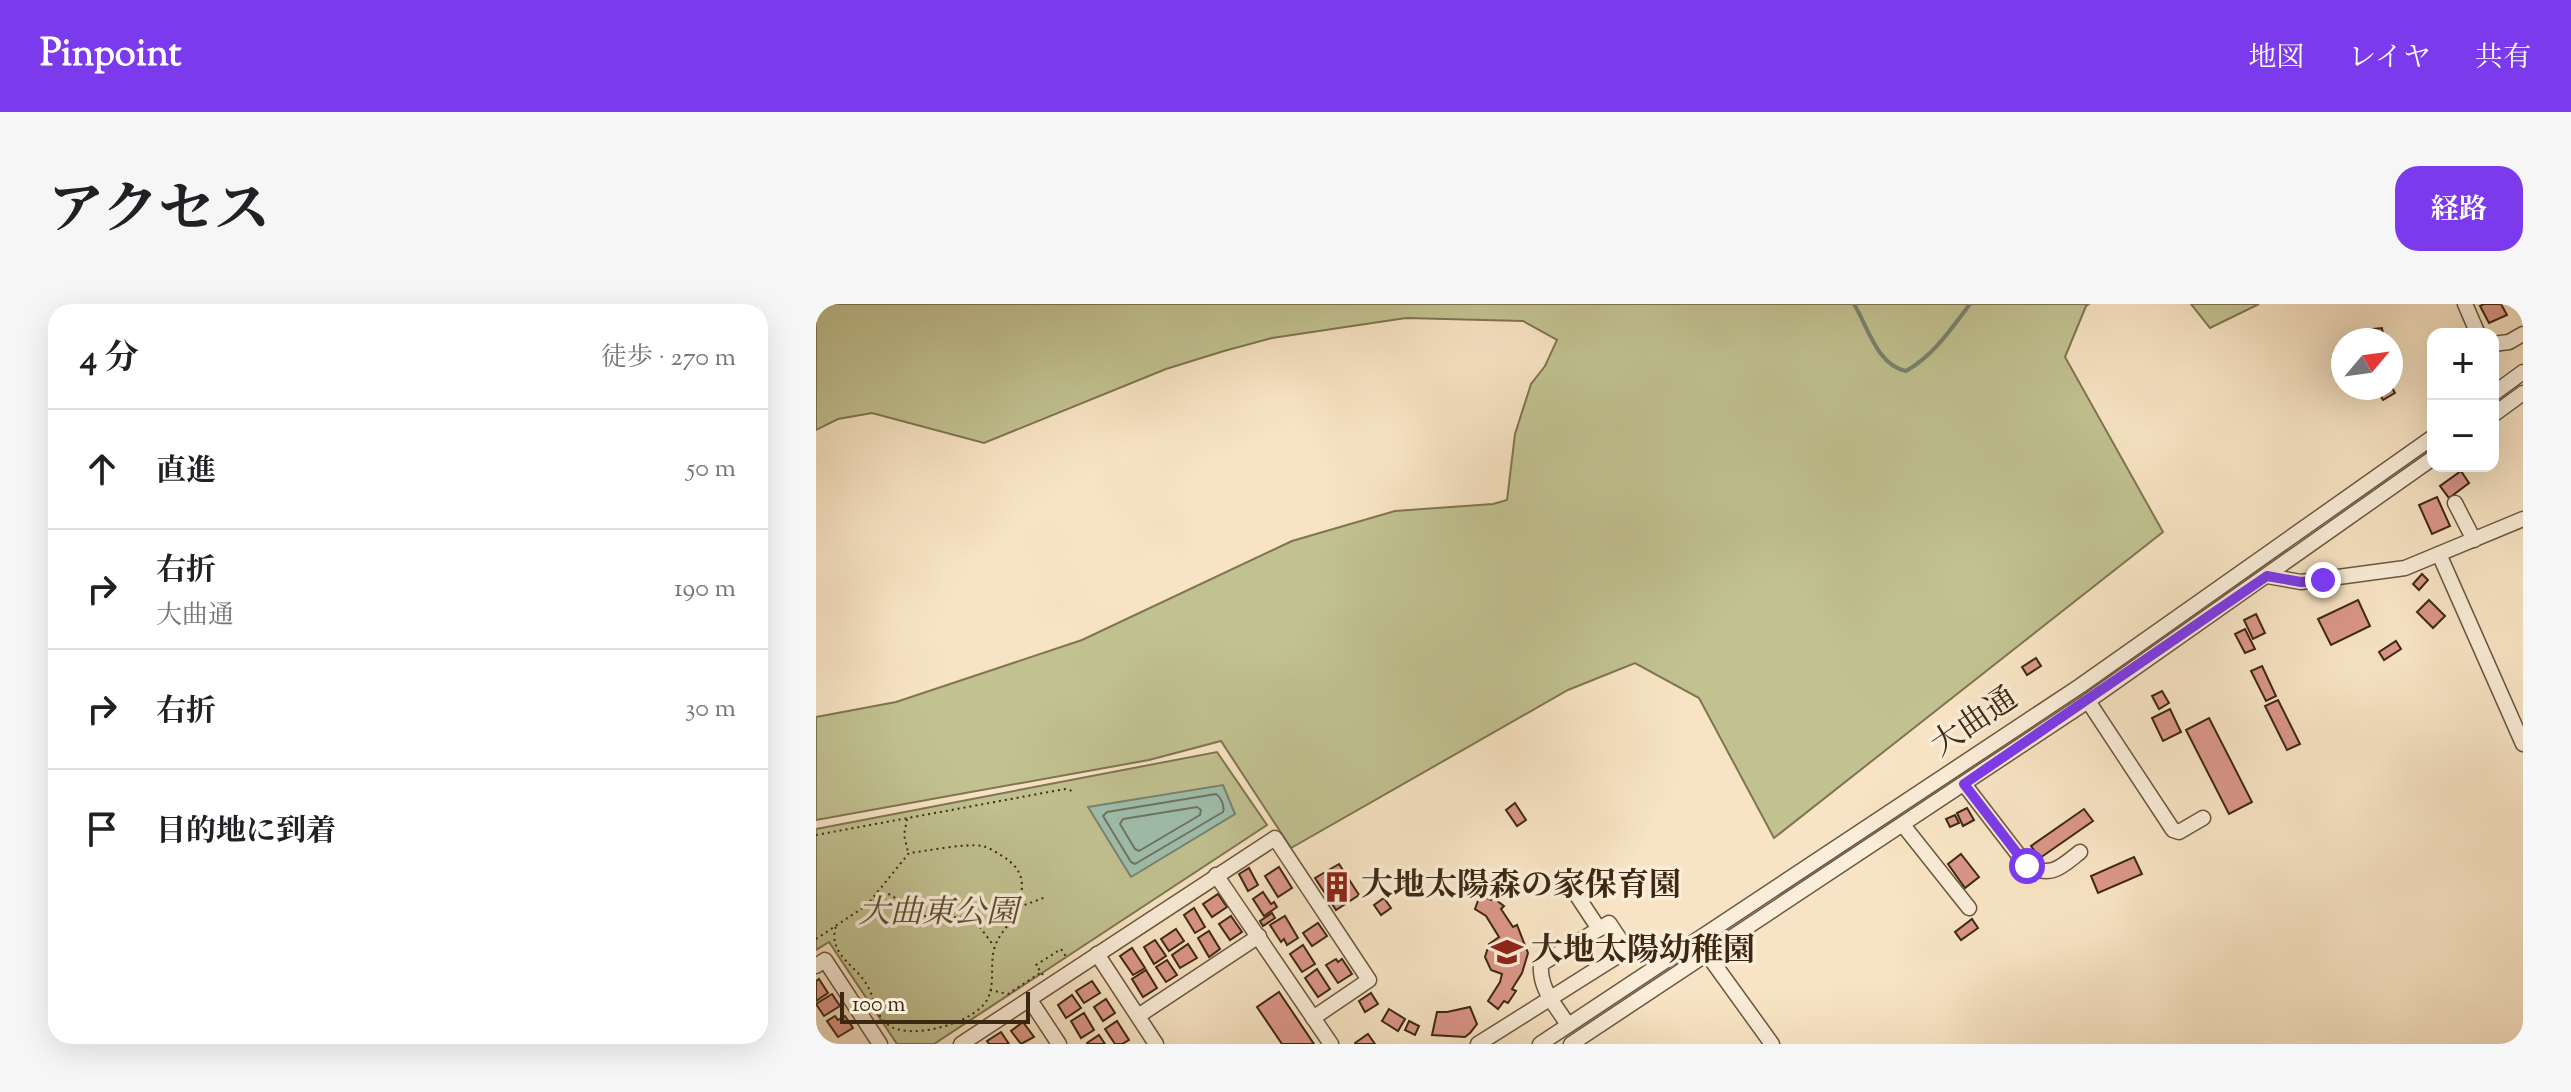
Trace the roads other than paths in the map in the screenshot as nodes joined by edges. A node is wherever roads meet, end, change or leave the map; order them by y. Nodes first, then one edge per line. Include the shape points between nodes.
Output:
1 (2465, 304) edge
2 (2475, 328) edge
3 (2523, 334) edge
4 (2499, 343) edge
5 (2523, 372) edge
6 (2499, 390) edge
7 (2523, 393) edge
8 (2499, 411) edge
9 (2427, 441) edge
10 (2427, 462) edge
11 (2455, 503) dead end
12 (2523, 519) edge
13 (2474, 540) junction
14 (2439, 554) junction
15 (2267, 576) junction
16 (2088, 701) junction
17 (2523, 744) edge
18 (1964, 784) junction
19 (2203, 818) dead end
20 (1903, 825) junction
21 (2080, 852) dead end
22 (1216, 875) junction
23 (1566, 879) dead end
24 (1969, 908) dead end
25 (1599, 929) junction
26 (1259, 936) junction
27 (1097, 954) junction
28 (1707, 954) junction
29 (816, 966) edge
30 (1552, 999) junction
31 (1030, 1000) junction
32 (1138, 1016) junction
33 (1313, 1018) junction
34 (1568, 1025) junction
35 (966, 1043) edge
36 (880, 1044) edge
37 (1059, 1044) edge
38 (1156, 1044) edge
39 (1331, 1044) edge
40 (1478, 1044) edge
41 (1540, 1044) edge
42 (1571, 1044) edge
43 (1772, 1044) edge

1 - 2 street
3 - 4 street
5 - 6 street
7 - 8 street
9 - 34 street, 大曲通 via 2080,686
10 - 15 street, 大曲通
11 - 13 street
12 - 13 street
13 - 14 street
14 - 15 street via 2371,574 2301,582
14 - 17 street
15 - 16 street, 大曲通
16 - 18 street, 大曲通
16 - 19 street via 2173,830 2179,832
18 - 20 street, 大曲通
18 - 21 street via 2027,866 2051,871
20 - 24 street
20 - 28 street, 大曲通
22 - 26 street
22 - 27 street
22 - 33 street via 1275,838 1369,980
23 - 25 street
25 - 30 street via 1541,964 1540,980
25 - 30 street via 1609,923 1627,950
26 - 32 street
26 - 33 street
27 - 31 street
27 - 32 street
28 - 42 street, 大曲通
28 - 43 street
29 - 36 street via 825,960
30 - 34 street
30 - 40 street
31 - 35 street
31 - 37 street
32 - 38 street
33 - 39 street
34 - 41 street, 大曲通

